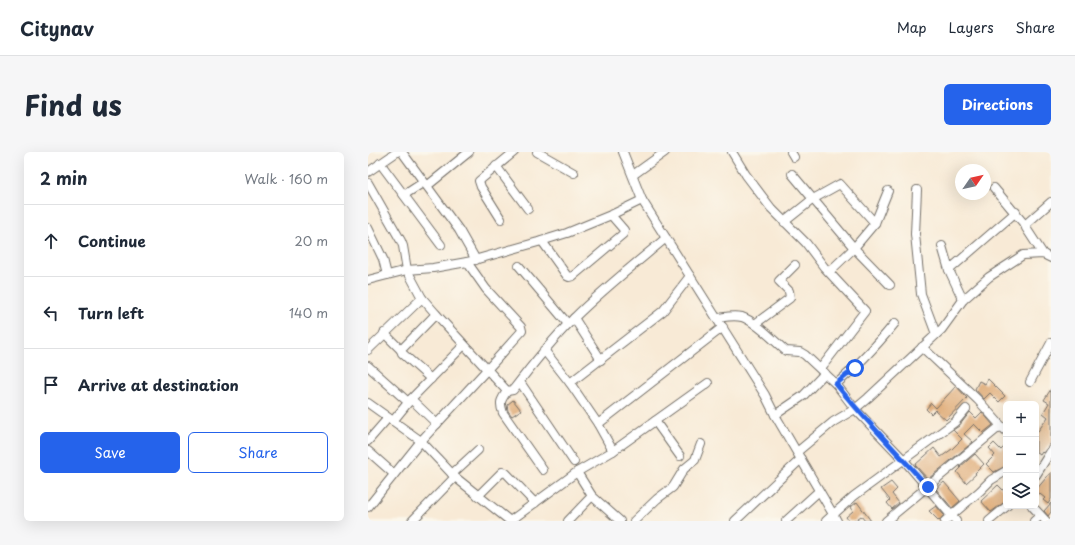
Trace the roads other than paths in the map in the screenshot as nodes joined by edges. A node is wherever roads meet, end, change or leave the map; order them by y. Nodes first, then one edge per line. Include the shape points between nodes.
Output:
1 (397, 152) edge
2 (402, 152) edge
3 (469, 152) edge
4 (514, 152) edge
5 (537, 152) edge
6 (623, 152) edge
7 (665, 152) edge
8 (743, 152) edge
9 (733, 154) edge
10 (380, 163) junction
11 (496, 166) junction
12 (368, 172) edge
13 (574, 173) dead end
14 (792, 174) dead end
15 (633, 175) junction
16 (368, 183) edge
17 (425, 184) junction
18 (994, 188) dead end
19 (917, 190) dead end
20 (888, 191) dead end
21 (404, 196) junction
22 (813, 199) junction
23 (642, 200) junction
24 (1051, 202) edge
25 (528, 209) dead end
26 (1016, 212) junction
27 (611, 215) junction
28 (500, 219) dead end
29 (784, 222) junction
30 (875, 223) junction
31 (1025, 224) junction
32 (368, 228) edge
33 (666, 238) junction
34 (542, 241) junction
35 (441, 245) dead end
36 (942, 246) dead end
37 (854, 248) junction
38 (1043, 254) junction
39 (1051, 258) edge
40 (476, 260) junction
41 (467, 262) junction
42 (795, 265) dead end
43 (519, 266) dead end
44 (407, 270) junction
45 (949, 270) junction
46 (829, 272) junction
47 (387, 275) junction
48 (690, 276) junction
49 (368, 280) edge
50 (890, 285) dead end
51 (422, 298) junction
52 (963, 300) junction
53 (436, 314) junction
54 (574, 318) junction
55 (717, 318) junction
56 (895, 323) dead end
57 (568, 324) junction
58 (755, 324) junction
59 (723, 327) junction
60 (384, 333) junction
61 (936, 334) junction
62 (1051, 343) edge
63 (464, 345) junction
64 (922, 347) junction
65 (368, 350) edge
66 (401, 350) junction
67 (544, 350) junction
68 (600, 360) junction
69 (368, 366) edge
70 (487, 369) junction
71 (823, 371) junction
72 (431, 379) junction
73 (520, 382) junction
74 (1030, 382) dead end
75 (570, 383) junction
76 (708, 383) dead end
77 (836, 384) junction
78 (507, 391) junction
79 (410, 400) junction
80 (368, 403) edge
81 (855, 408) junction
82 (966, 409) dead end
83 (776, 415) junction
84 (390, 419) junction
85 (655, 422) junction
86 (437, 424) junction
87 (598, 424) junction
88 (1003, 428) edge
89 (1003, 429) edge
90 (368, 441) edge
91 (421, 441) junction
92 (701, 444) dead end
93 (478, 450) dead end
94 (368, 451) edge
95 (613, 451) junction
96 (1051, 451) edge
97 (799, 455) junction
98 (680, 456) dead end
99 (903, 459) junction
100 (574, 462) dead end
101 (1039, 464) edge
102 (543, 470) dead end
103 (577, 472) junction
104 (1003, 473) edge
105 (394, 474) junction
106 (454, 476) junction
107 (928, 487) junction
108 (819, 490) junction
109 (478, 496) junction
110 (592, 496) junction
111 (535, 503) junction
112 (368, 507) edge
113 (1004, 509) edge
114 (1034, 509) edge
115 (835, 518) edge
116 (954, 518) edge
117 (1040, 519) edge
118 (992, 520) edge
119 (412, 521) edge
120 (510, 521) edge
121 (568, 521) edge
122 (620, 521) edge
123 (634, 521) edge
124 (735, 521) edge
125 (786, 521) edge
126 (826, 521) edge
127 (886, 521) edge
128 (945, 521) edge

1 - 10 street
2 - 17 street
3 - 17 street
4 - 11 street
5 - 13 street
6 - 15 street
7 - 15 street
8 - 9 street
9 - 29 street via 767,203
10 - 12 street
10 - 21 street
11 - 25 street
11 - 28 street via 479,181 480,187
14 - 22 street
15 - 23 street
16 - 44 street via 404,246
17 - 21 street
17 - 40 street via 459,230
18 - 26 street
19 - 61 street via 915,234 921,294
20 - 30 street
21 - 35 street
22 - 29 street
22 - 30 street via 840,184
22 - 37 street
23 - 27 street
23 - 33 street
24 - 31 street
26 - 31 street
26 - 45 street
27 - 34 street
27 - 34 street via 624,230 623,234 573,276 567,276
29 - 46 street via 806,243
30 - 37 street
31 - 38 street
32 - 47 street
33 - 48 street
33 - 54 street
34 - 40 street
36 - 45 street
37 - 46 street
37 - 50 street
38 - 39 street
38 - 52 street via 1020,256 989,277
40 - 41 street
41 - 44 street
41 - 70 street via 486,289 522,329
42 - 58 street via 779,281 789,291 790,298
43 - 57 street
44 - 47 street
44 - 51 street
45 - 52 street
46 - 71 street via 865,311
47 - 49 street
48 - 55 street
48 - 68 street via 663,311
51 - 53 street
51 - 60 street
52 - 61 street
53 - 63 street
53 - 66 street
54 - 57 street
54 - 68 street
55 - 58 street via 743,318
55 - 59 street
56 - 77 street via 855,368
57 - 67 street
58 - 71 street via 786,352 802,352
59 - 83 street
59 - 87 street
60 - 65 street
60 - 66 street
61 - 64 street
62 - 74 street
63 - 70 street
63 - 72 street
64 - 81 street
64 - 88 street via 978,400
66 - 72 street
67 - 73 street
67 - 75 street
68 - 75 street
69 - 79 street
70 - 78 street
70 - 86 street
71 - 77 street
71 - 83 street via 803,396
72 - 79 street
73 - 78 street via 513,390
73 - 100 street
75 - 87 street
76 - 85 street
77 - 81 street
78 - 102 street via 501,400 503,413
79 - 84 street
79 - 86 street
80 - 84 street
81 - 97 street via 833,422
81 - 99 street
82 - 99 street via 955,422
83 - 97 street
84 - 90 street
84 - 91 street
85 - 95 street
85 - 98 street
86 - 91 street
87 - 95 street
89 - 107 street via 998,428
91 - 105 street
91 - 106 street
92 - 123 street via 695,460 684,469 673,487 656,499
93 - 106 street
94 - 105 street
95 - 103 street
96 - 101 street
97 - 108 street
97 - 124 street
99 - 107 street
99 - 115 street via 854,496
103 - 110 street
103 - 111 street
104 - 116 street via 991,480
105 - 112 street
106 - 109 street
106 - 119 street
107 - 116 street
107 - 127 street
108 - 115 street
108 - 125 street
109 - 111 street via 502,472 506,472
109 - 120 street
110 - 121 street
110 - 122 street
111 - 120 street
113 - 118 street
114 - 117 street
115 - 126 street
116 - 128 street

